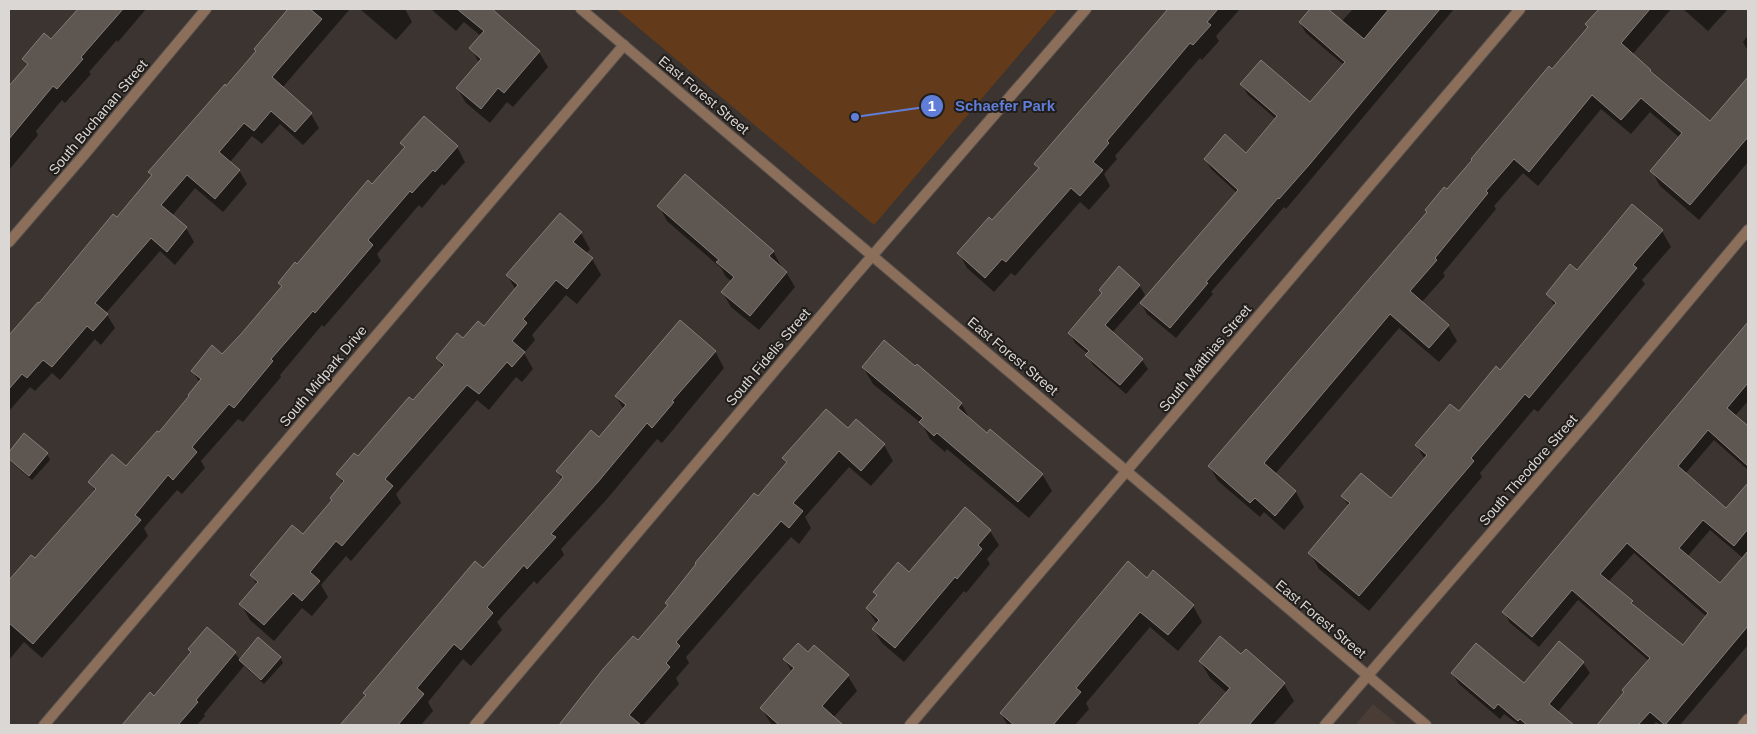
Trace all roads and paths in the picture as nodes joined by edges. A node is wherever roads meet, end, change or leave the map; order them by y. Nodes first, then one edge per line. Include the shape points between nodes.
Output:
1 (206, 9) edge
2 (581, 9) edge
3 (1086, 9) edge
4 (1520, 9) edge
5 (624, 45) junction
6 (1748, 230) edge
7 (9, 242) edge
8 (873, 255) junction
9 (1126, 471) junction
10 (1368, 676) junction
11 (1748, 718) edge
12 (44, 725) edge
13 (474, 725) edge
14 (910, 725) edge
15 (1325, 725) edge
16 (1426, 725) edge
17 (1742, 725) edge

1 - 7 street, South Buchanan Street
2 - 5 street, East Forest Street
3 - 8 street, South Fidelis Street
4 - 9 street, South Matthias Street
5 - 8 street, East Forest Street
5 - 12 street, South Midpark Drive
6 - 10 street, South Theodore Street
8 - 9 street, East Forest Street
8 - 13 street, South Fidelis Street
9 - 10 street, East Forest Street
9 - 14 street, South Matthias Street
10 - 15 street, South Theodore Street
10 - 16 street, East Forest Street
11 - 17 street

